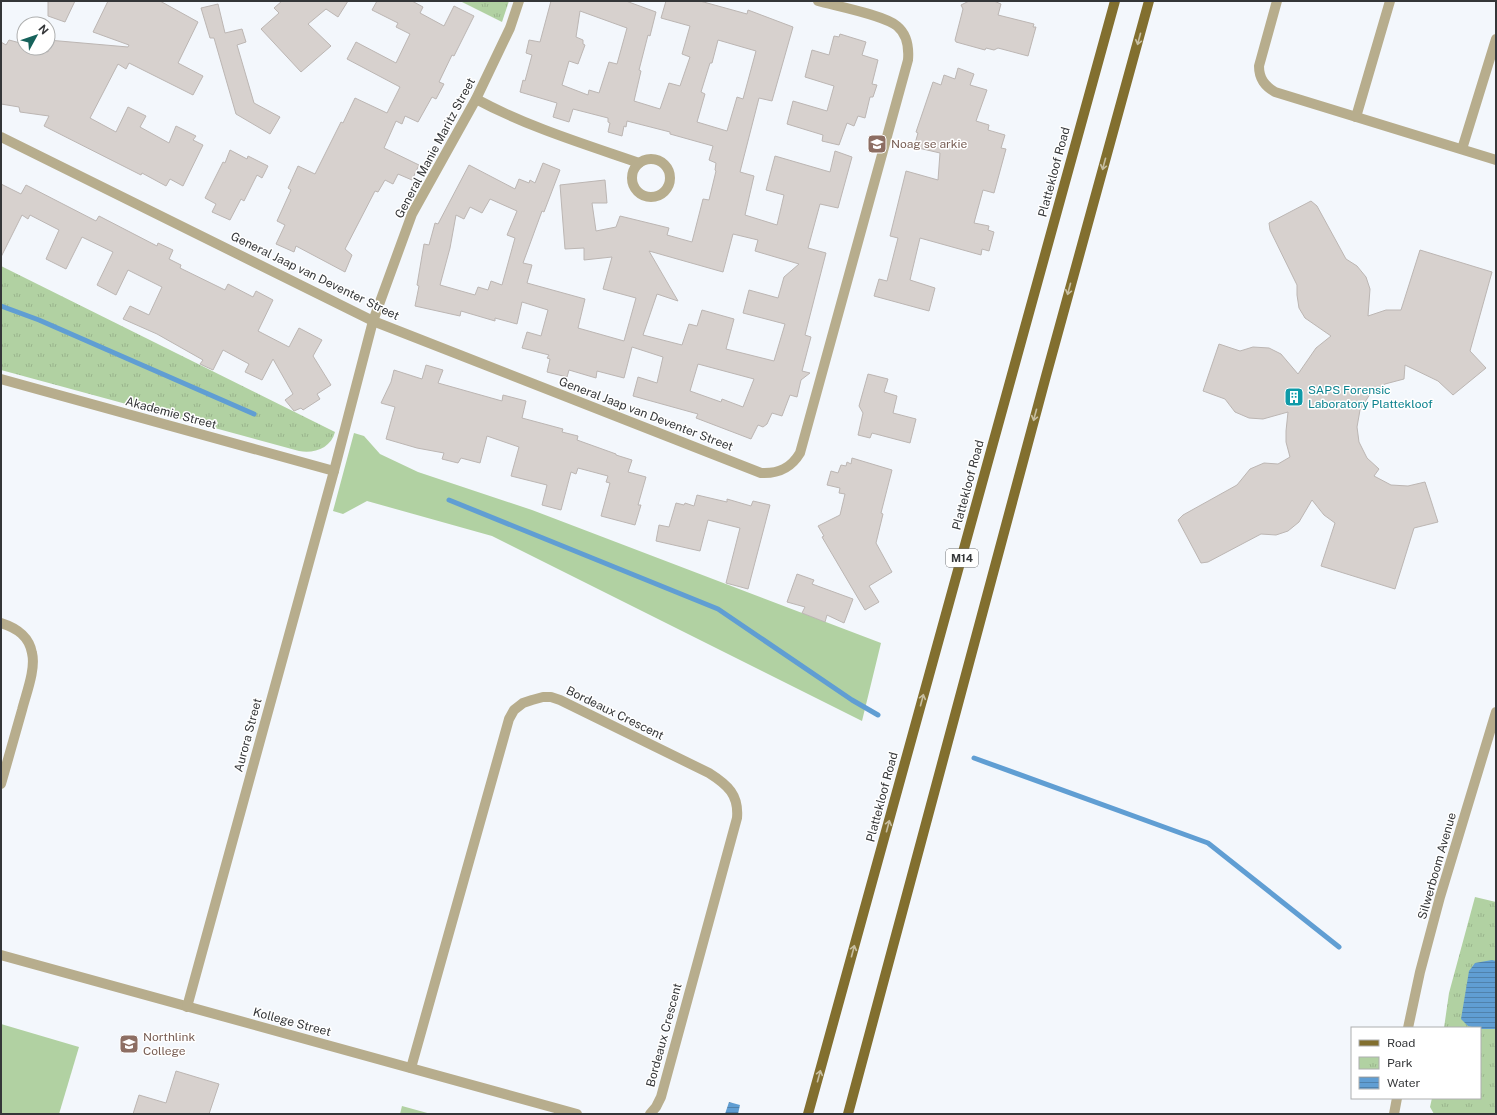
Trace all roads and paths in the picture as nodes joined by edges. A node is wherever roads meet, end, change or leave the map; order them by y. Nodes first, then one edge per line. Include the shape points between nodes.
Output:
1 (519, 1) edge
2 (818, 1) edge
3 (1115, 1) edge
4 (1149, 1) edge
5 (1277, 1) edge
6 (1390, 1) edge
7 (1496, 39) edge
8 (476, 99) junction
9 (1356, 116) junction
10 (1, 137) edge
11 (1462, 149) junction
12 (1496, 160) edge
13 (639, 163) dead end
14 (373, 321) junction
15 (1, 379) edge
16 (334, 471) junction
17 (1, 623) edge
18 (1496, 712) edge
19 (1, 784) edge
20 (1, 955) edge
21 (187, 1006) junction
22 (1408, 1027) edge
23 (411, 1068) junction
24 (1397, 1099) edge
25 (577, 1114) edge
26 (650, 1114) edge
27 (808, 1114) edge
28 (848, 1114) edge
29 (1394, 1114) edge

1 - 8 street, General Manie Maritz Street via 510,28
2 - 14 street, General Jaap van Deventer Street via 890,22 898,27 908,41 908,56 800,453 786,469 761,473
27 -> 3 main road, Plattekloof Road / M14
4 -> 28 main road, M14
5 - 9 street via 1260,66 1262,81 1275,92
6 - 9 street
7 - 11 street
8 - 13 street via 517,119
8 - 14 street, General Manie Maritz Street via 412,214
9 - 11 street
10 - 14 street, General Jaap van Deventer Street
11 - 12 street
14 - 16 street, General Manie Maritz Street
15 - 16 street, Akademie Street
16 - 21 street, Aurora Street
17 - 19 street via 20,632 28,640 33,654 30,681
18 - 22 street, Silwerboom Avenue via 1438,905
20 - 21 street, Kollege Street
21 - 23 street, Kollege Street
23 - 25 street, Kollege Street
23 - 26 street, Bordeaux Crescent via 509,719 514,710 523,703 550,697 709,774 730,790 738,808 661,1097
24 - 29 street

